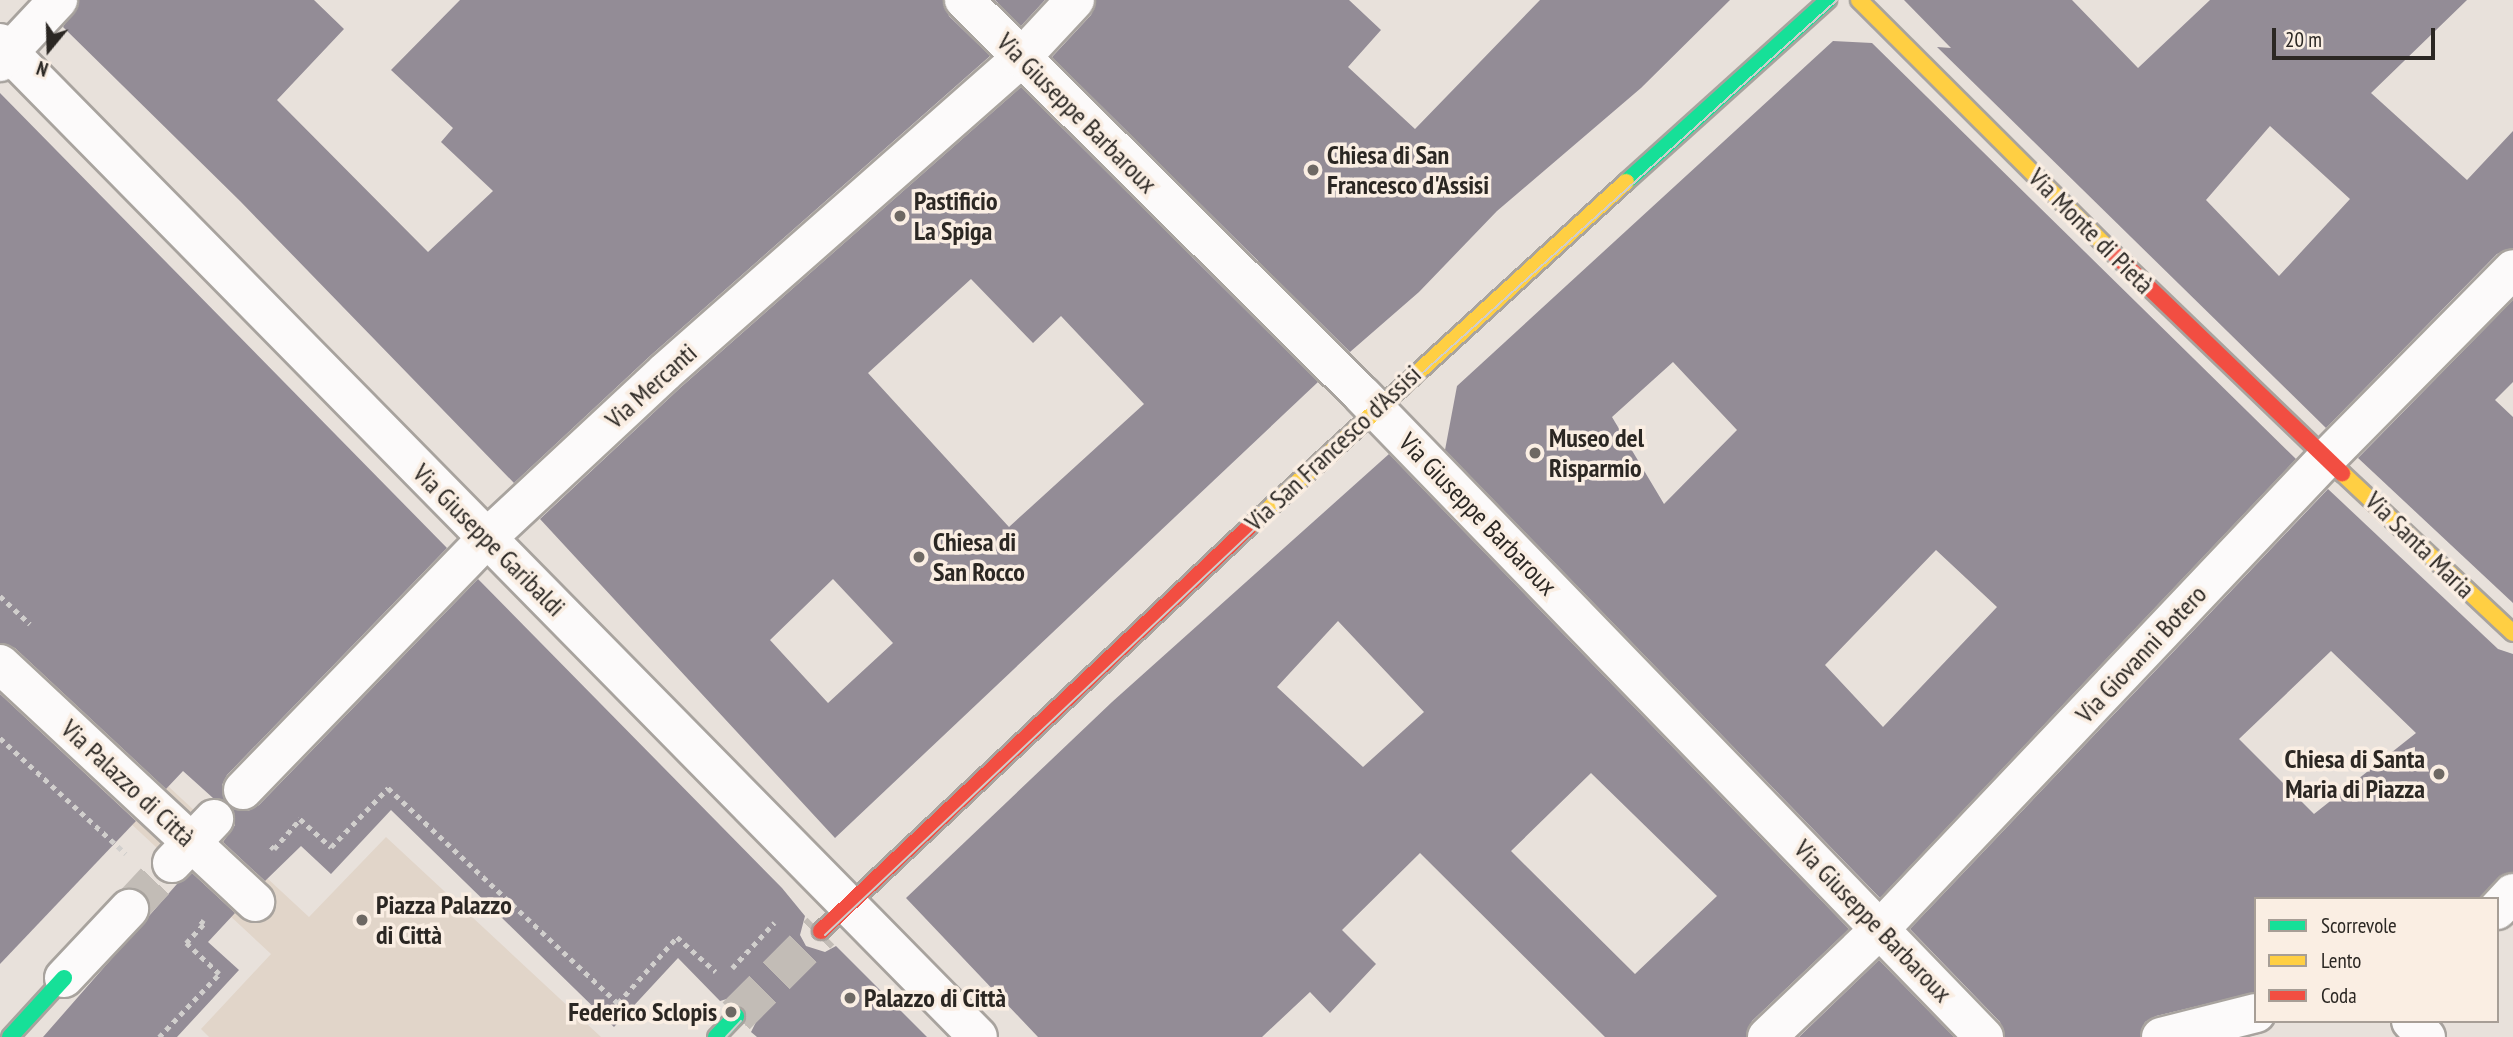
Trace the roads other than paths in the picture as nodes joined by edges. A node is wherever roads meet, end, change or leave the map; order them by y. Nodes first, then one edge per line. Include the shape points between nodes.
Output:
1 (58, 0) edge
2 (964, 0) edge
3 (1075, 0) edge
4 (1828, 0) edge
5 (1859, 0) edge
6 (3, 52) edge
7 (1021, 58) junction
8 (2513, 269) edge
9 (1375, 409) junction
10 (2328, 457) junction
11 (487, 538) junction
12 (2513, 633) edge
13 (0, 664) edge
14 (243, 790) dead end
15 (2513, 893) edge
16 (255, 902) dead end
17 (2499, 908) edge
18 (129, 909) tunnel mouth
19 (833, 917) junction
20 (1881, 928) junction
21 (64, 978) joint
22 (2254, 1013) edge
23 (736, 1016) tunnel mouth
24 (2413, 1023) edge
25 (2163, 1036) edge
26 (10, 1037) edge
27 (716, 1037) edge
28 (978, 1037) edge
29 (1767, 1037) edge
30 (1984, 1037) edge
31 (2426, 1037) edge

1 - 6 street
2 - 7 street, Via Giuseppe Barbaroux
3 - 7 street, Via Mercanti
4 - 9 street, Via San Francesco d'Assisi
5 - 10 street, Via Monte di Pietà via 2200,339
6 - 11 street, Via Giuseppe Garibaldi
7 - 9 street, Via Giuseppe Barbaroux
7 - 11 street, Via Mercanti via 665,372
8 - 10 street, Via Giovanni Botero
9 - 19 street, Via San Francesco d'Assisi
9 - 20 street, Via Giuseppe Barbaroux
10 - 12 street, Via Santa Maria
10 - 20 street, Via Giovanni Botero
11 - 14 street, Via Mercanti
11 - 19 street, Via Giuseppe Garibaldi
13 - 16 street, Via Palazzo di Città
15 - 17 street
18 - 21 street
19 - 28 street, Via Giuseppe Garibaldi
20 - 29 street, Via Giovanni Botero
20 - 30 street, Via Giuseppe Barbaroux
21 - 26 street
22 - 25 street
23 - 27 street
24 - 31 street

